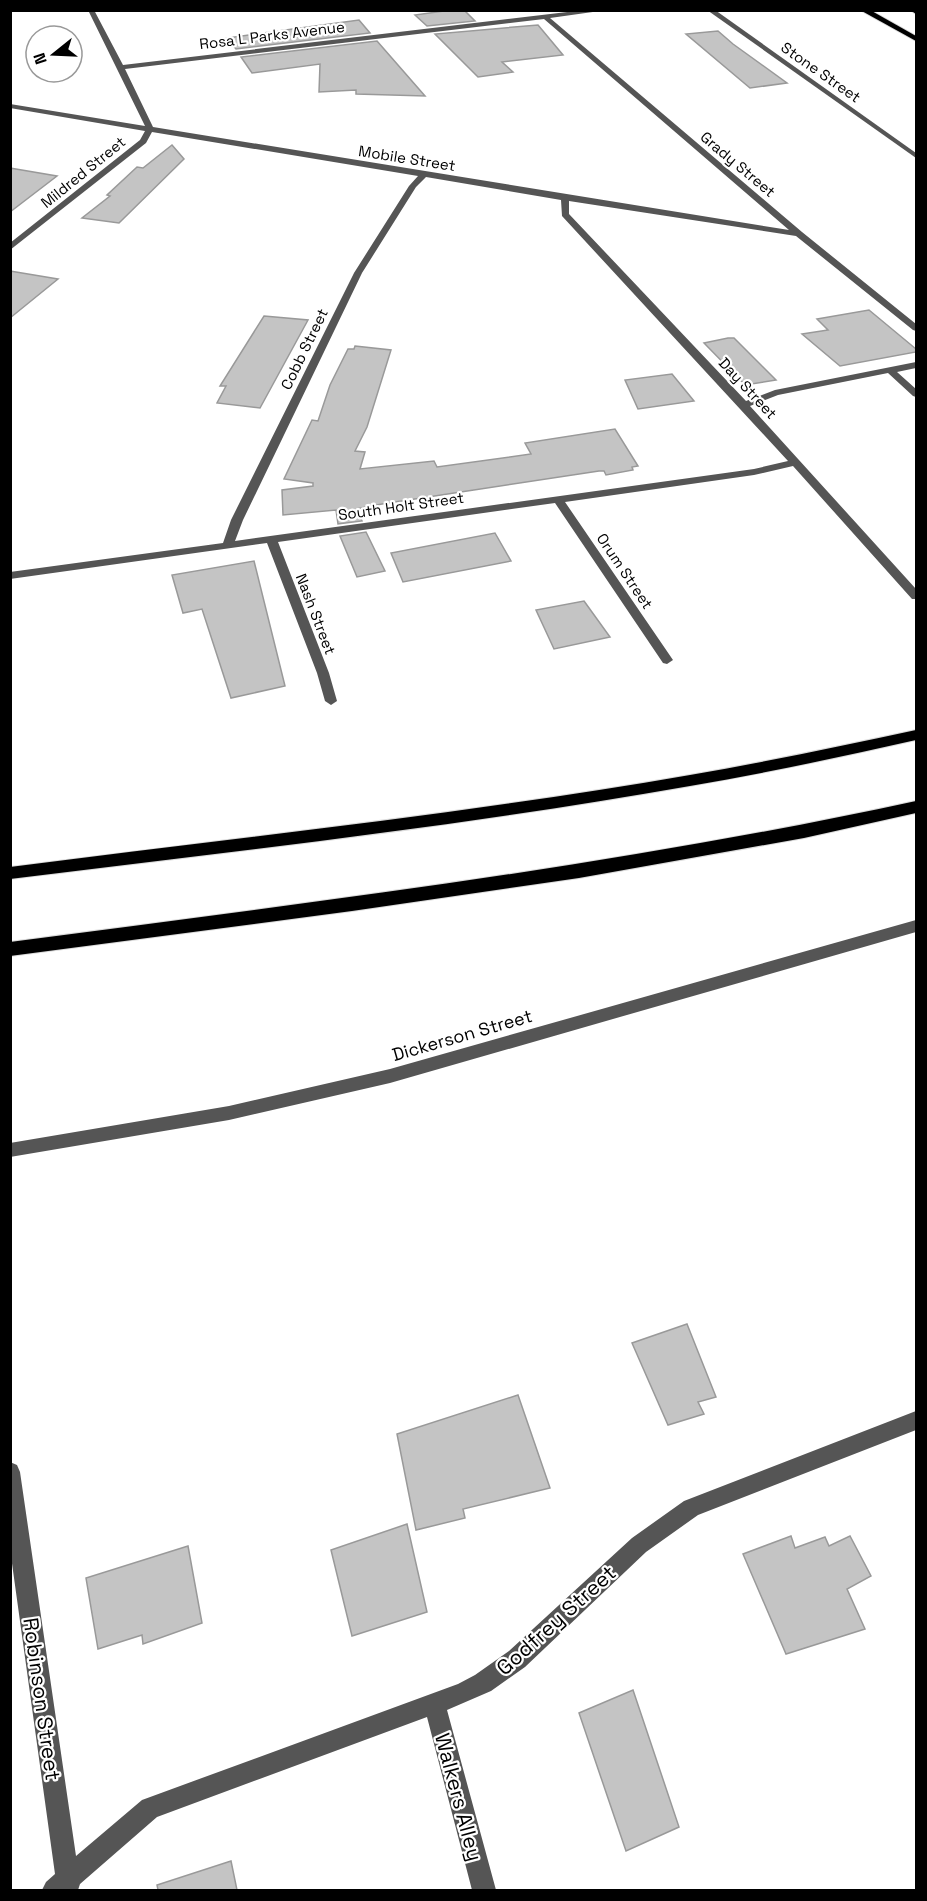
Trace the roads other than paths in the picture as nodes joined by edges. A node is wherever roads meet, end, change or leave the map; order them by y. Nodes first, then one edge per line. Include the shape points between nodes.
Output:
1 (91, 10) edge
2 (604, 10) edge
3 (710, 10) edge
4 (863, 10) edge
5 (545, 17) junction
6 (916, 39) edge
7 (121, 66) junction
8 (10, 106) edge
9 (150, 129) junction
10 (916, 156) edge
11 (424, 175) junction
12 (565, 198) junction
13 (799, 234) junction
14 (10, 248) edge
15 (916, 328) edge
16 (916, 365) edge
17 (891, 371) junction
18 (916, 394) edge
19 (744, 405) junction
20 (796, 462) junction
21 (558, 499) junction
22 (271, 539) junction
23 (228, 544) junction
24 (10, 576) edge
25 (916, 596) edge
26 (667, 660) dead end
27 (331, 701) dead end
28 (914, 735) edge
29 (916, 807) edge
30 (10, 873) edge
31 (916, 926) edge
32 (10, 949) edge
33 (10, 1149) edge
34 (916, 1421) edge
35 (10, 1472) edge
36 (434, 1704) junction
37 (63, 1887) edge
38 (484, 1890) edge

1 - 7 street, Mildred Street
2 - 5 street, Rosa L Parks Avenue
3 - 10 street, Stone Street
4 - 6 highway
5 - 7 street, Rosa L Parks Avenue
5 - 13 street, Grady Street
7 - 9 street, Mildred Street
8 - 9 street, Mobile Street
9 - 11 street, Mobile Street
9 - 14 street, Mildred Street via 143,141
11 - 12 street, Mobile Street
11 - 23 street, Cobb Street via 358,273
12 - 13 street, Mobile Street
12 - 19 street, Day Street via 565,214
13 - 15 street, Grady Street
16 - 17 street
17 - 18 street
17 - 19 street via 775,393
19 - 20 street, Day Street
20 - 21 street, South Holt Street via 754,472
20 - 25 street, Day Street
21 - 22 street, South Holt Street
21 - 26 street, Orum Street
22 - 23 street, South Holt Street
22 - 27 street, Nash Street
23 - 24 street, South Holt Street
28 - 30 highway via 752,769 564,801
29 - 32 highway via 811,832 614,867
31 - 33 street, Dickerson Street via 390,1076 229,1113
34 - 36 street, Godfrey Street via 691,1508 639,1545 517,1659 483,1683
35 - 37 street, Robinson Street
36 - 37 street, Godfrey Street via 150,1808
36 - 38 street, Walkers Alley

